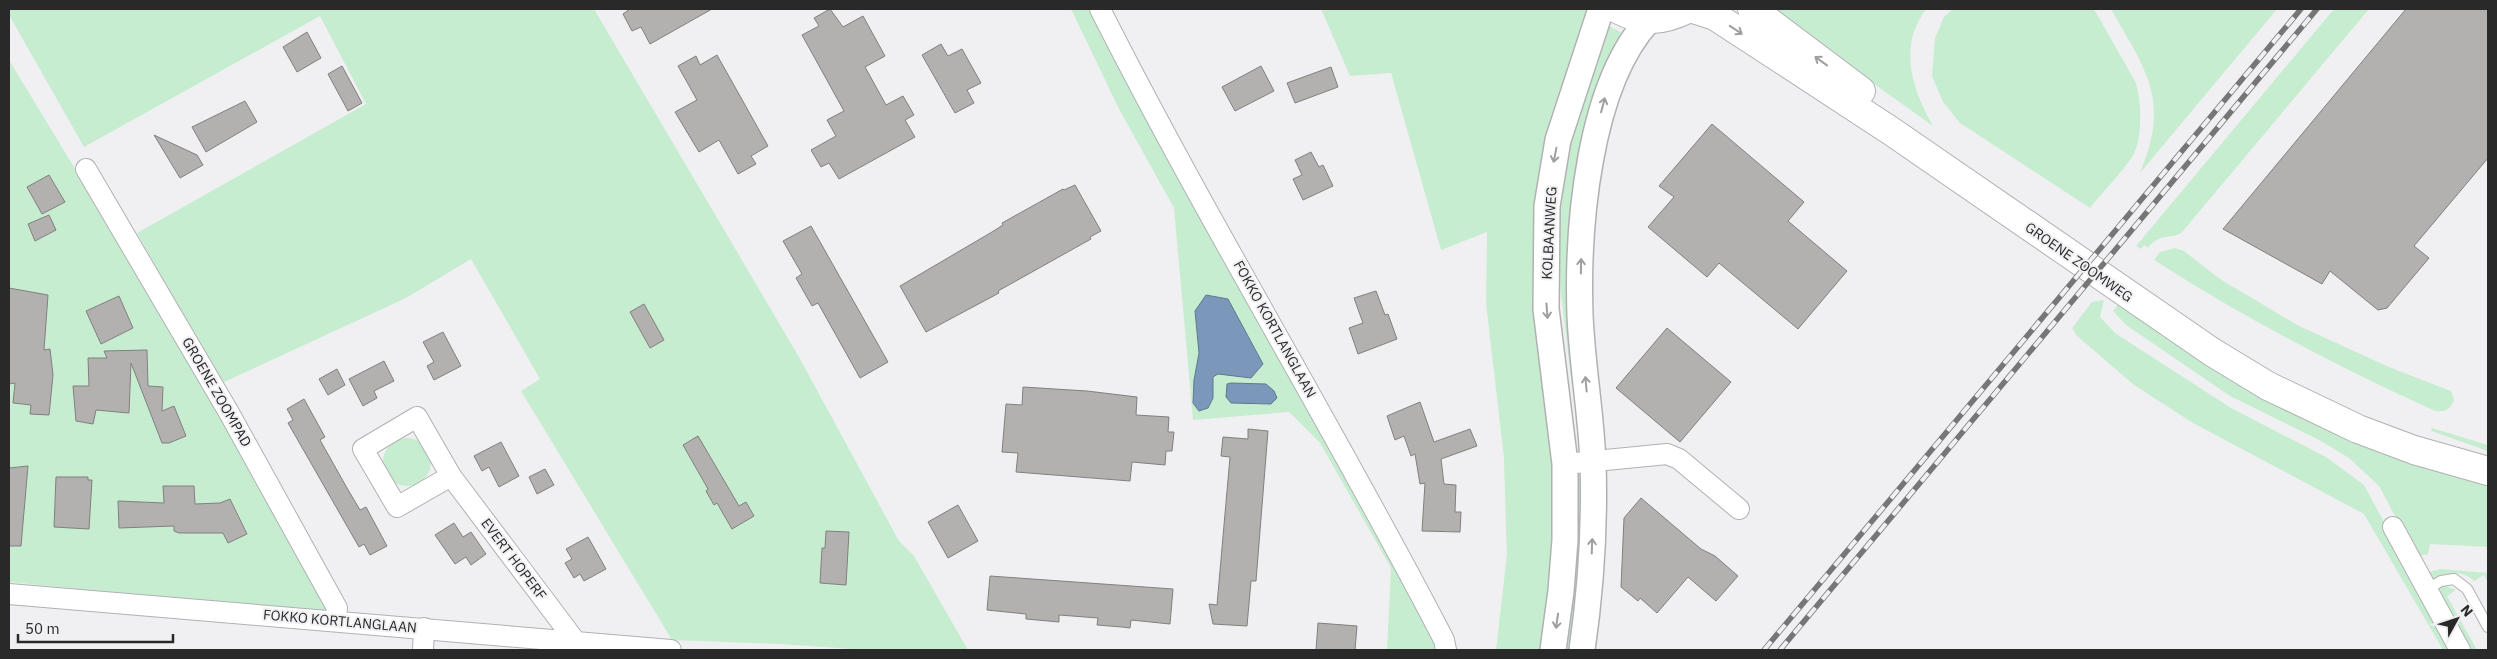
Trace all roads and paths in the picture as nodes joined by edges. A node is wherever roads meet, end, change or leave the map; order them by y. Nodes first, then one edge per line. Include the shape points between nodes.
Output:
1 (1100, 9) edge
2 (1600, 9) edge
3 (1617, 9) edge
4 (1688, 9) edge
5 (1693, 9) edge
6 (1752, 9) edge
7 (1649, 20) junction
8 (86, 169) dead end
9 (2488, 460) edge
10 (1593, 462) junction
11 (1565, 464) junction
12 (2488, 471) edge
13 (451, 476) junction
14 (1740, 509) dead end
15 (2392, 527) dead end
16 (2427, 589) junction
17 (9, 594) edge
18 (335, 620) junction
19 (424, 628) junction
20 (2488, 628) edge
21 (575, 646) edge
22 (423, 650) edge
23 (671, 650) edge
24 (1446, 650) edge
25 (1553, 650) edge
26 (1582, 650) edge
27 (2460, 650) edge

1 - 24 street, FOKKO KORTLANGLAAN via 1396,547 1444,640
2 -> 11 street, KOLBAANWEG via 1558,140 1547,206 1546,309
3 - 7 main road
4 - 7 main road via 1671,18
5 -> 12 main road, GROENE ZOOMWEG via 1715,16 1891,131 2212,352 2268,386 2358,429 2414,450
9 -> 6 main road, GROENE ZOOMWEG via 2364,417 2274,373 2135,284 1892,113
10 -> 7 street via 1580,315 1582,240 1591,159 1604,100 1635,35
8 - 18 street, GROENE ZOOMPAD via 233,419 337,608
10 - 11 street
10 - 14 street via 1668,454 1679,459
26 -> 10 street via 1590,595
11 -> 25 street, KOLBAANWEG via 1565,540
13 - 13 street, EVERT HOPERF via 397,507 363,449 417,417
13 - 21 street, EVERT HOPERF
15 - 16 street
16 - 20 lane via 2441,581 2454,580 2467,589
16 - 27 street
17 - 18 street, FOKKO KORTLANGLAAN
18 - 19 street, FOKKO KORTLANGLAAN
19 - 21 street, FOKKO KORTLANGLAAN
19 - 22 street
21 - 23 street, FOKKO KORTLANGLAAN

